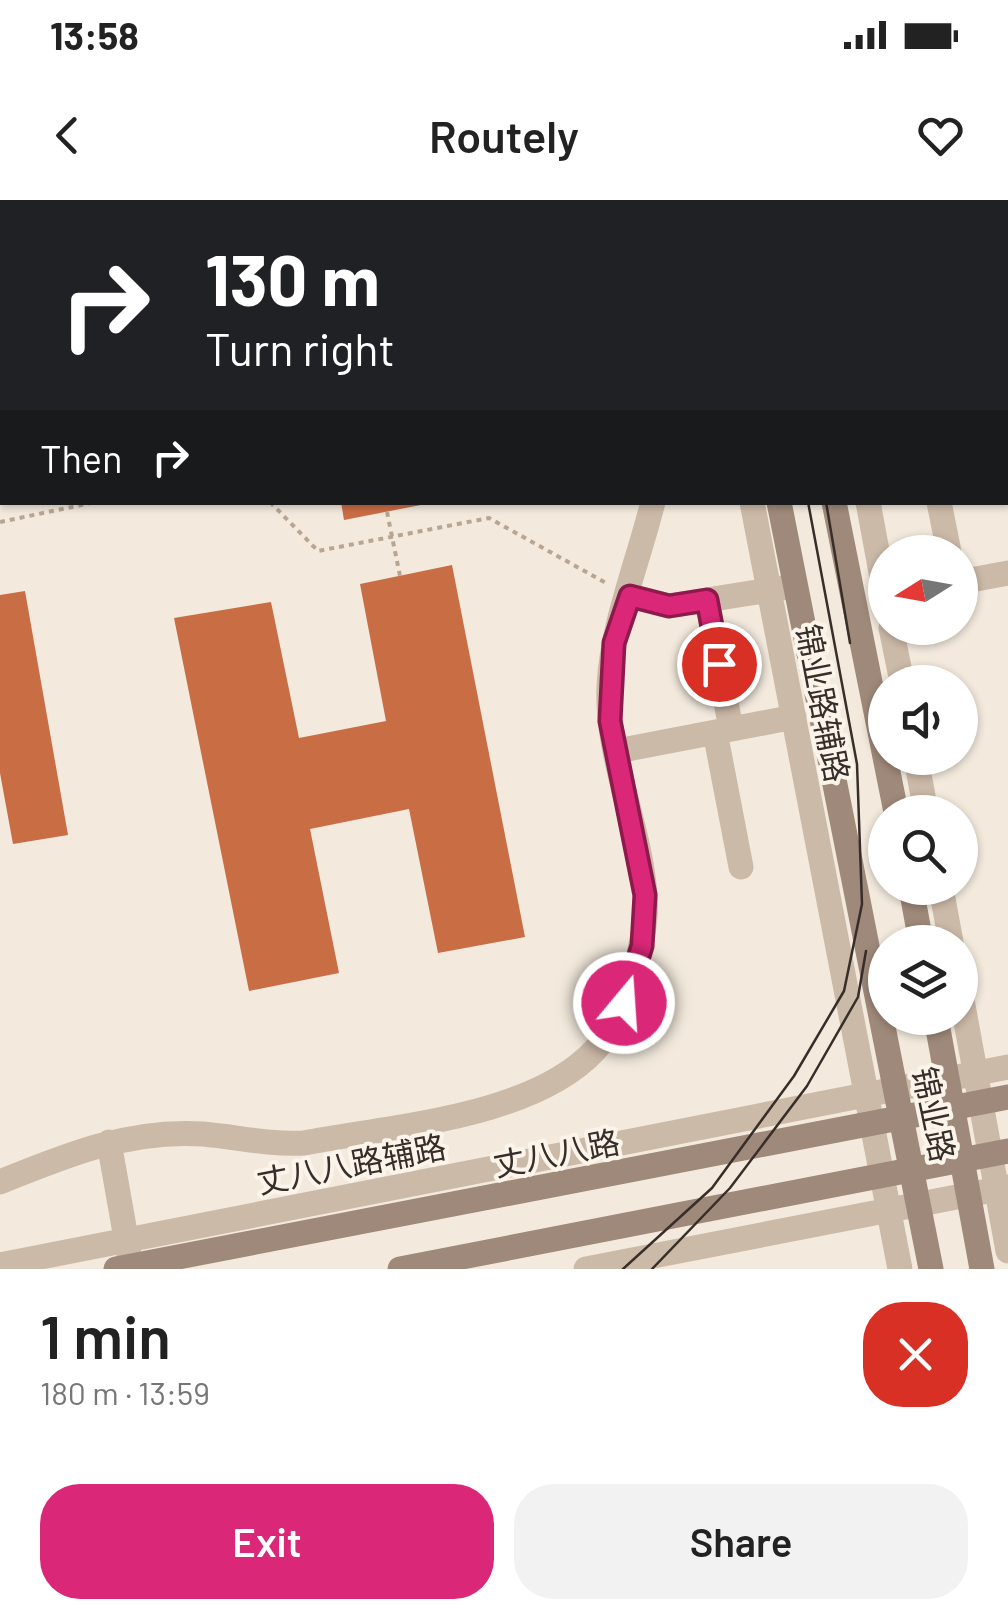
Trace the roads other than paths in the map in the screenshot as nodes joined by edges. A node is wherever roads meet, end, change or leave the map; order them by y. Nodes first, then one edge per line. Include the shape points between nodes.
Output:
1 (652, 505) edge
2 (753, 505) edge
3 (780, 505) edge
4 (835, 505) edge
5 (869, 505) edge
6 (940, 505) edge
7 (874, 535) edge
8 (945, 535) edge
9 (1008, 573) edge
10 (978, 579) edge
11 (795, 586) junction
12 (769, 590) junction
13 (630, 596) junction
14 (707, 600) junction
15 (794, 717) junction
16 (723, 730) junction
17 (616, 751) junction
18 (893, 795) edge
19 (741, 868) dead end
20 (939, 1035) edge
21 (969, 1035) edge
22 (1008, 1067) edge
23 (976, 1073) junction
24 (948, 1078) junction
25 (896, 1089) junction
26 (869, 1094) junction
27 (1008, 1097) edge
28 (981, 1102) junction
29 (954, 1108) junction
30 (903, 1118) junction
31 (875, 1125) junction
32 (108, 1142) junction
33 (999, 1153) edge
34 (964, 1160) junction
35 (913, 1169) junction
36 (885, 1174) junction
37 (0, 1182) edge
38 (1002, 1188) edge
39 (970, 1194) junction
40 (920, 1204) junction
41 (891, 1210) junction
42 (1008, 1251) edge
43 (125, 1258) edge
44 (0, 1265) edge
45 (400, 1269) edge
46 (586, 1269) edge
47 (900, 1269) edge
48 (931, 1269) edge
49 (982, 1269) edge

1 - 13 street
2 - 12 street, 锦业路辅路
3 - 11 main road, 锦业路
4 - 18 main road
5 - 7 street
6 - 8 street
9 - 10 street
11 - 12 street
11 - 25 main road, 锦业路
12 - 14 street
12 - 15 street, 锦业路辅路
13 - 14 street via 669,606
13 - 17 street via 614,643 609,687
14 - 16 street
15 - 16 street
15 - 26 street, 锦业路辅路
16 - 17 street
16 - 19 street
17 - 32 street via 645,895 642,946 624,1003 595,1050 510,1102 304,1143 202,1134
20 - 24 main road, 锦业路
21 - 23 street
22 - 23 street, 丈八八路辅路
23 - 24 street, 丈八八路辅路
23 - 28 street
24 - 25 street, 丈八八路辅路
24 - 29 main road, 锦业路
25 - 26 street, 丈八八路辅路
25 - 30 main road, 锦业路
26 - 31 street, 锦业路辅路
26 - 43 street, 丈八八路辅路
27 - 28 main road, 丈八八路
28 - 29 main road, 丈八八路
28 - 33 street
29 - 30 main road, 丈八八路
29 - 34 main road, 锦业路
30 - 31 main road, 丈八八路
30 - 35 main road, 锦业路
31 - 36 street, 锦业路辅路
31 - 43 main road, 丈八八路
32 - 37 street
32 - 43 street
33 - 34 main road
33 - 38 street
34 - 35 main road
34 - 39 main road, 锦业路
35 - 36 main road
35 - 40 main road, 锦业路
36 - 41 street, 锦业路辅路
36 - 45 main road
38 - 39 street
38 - 42 street
39 - 40 street
39 - 49 main road, 锦业路
40 - 41 street
40 - 48 main road, 锦业路
41 - 46 street
41 - 47 street, 锦业路辅路
43 - 44 street, 丈八八路辅路

